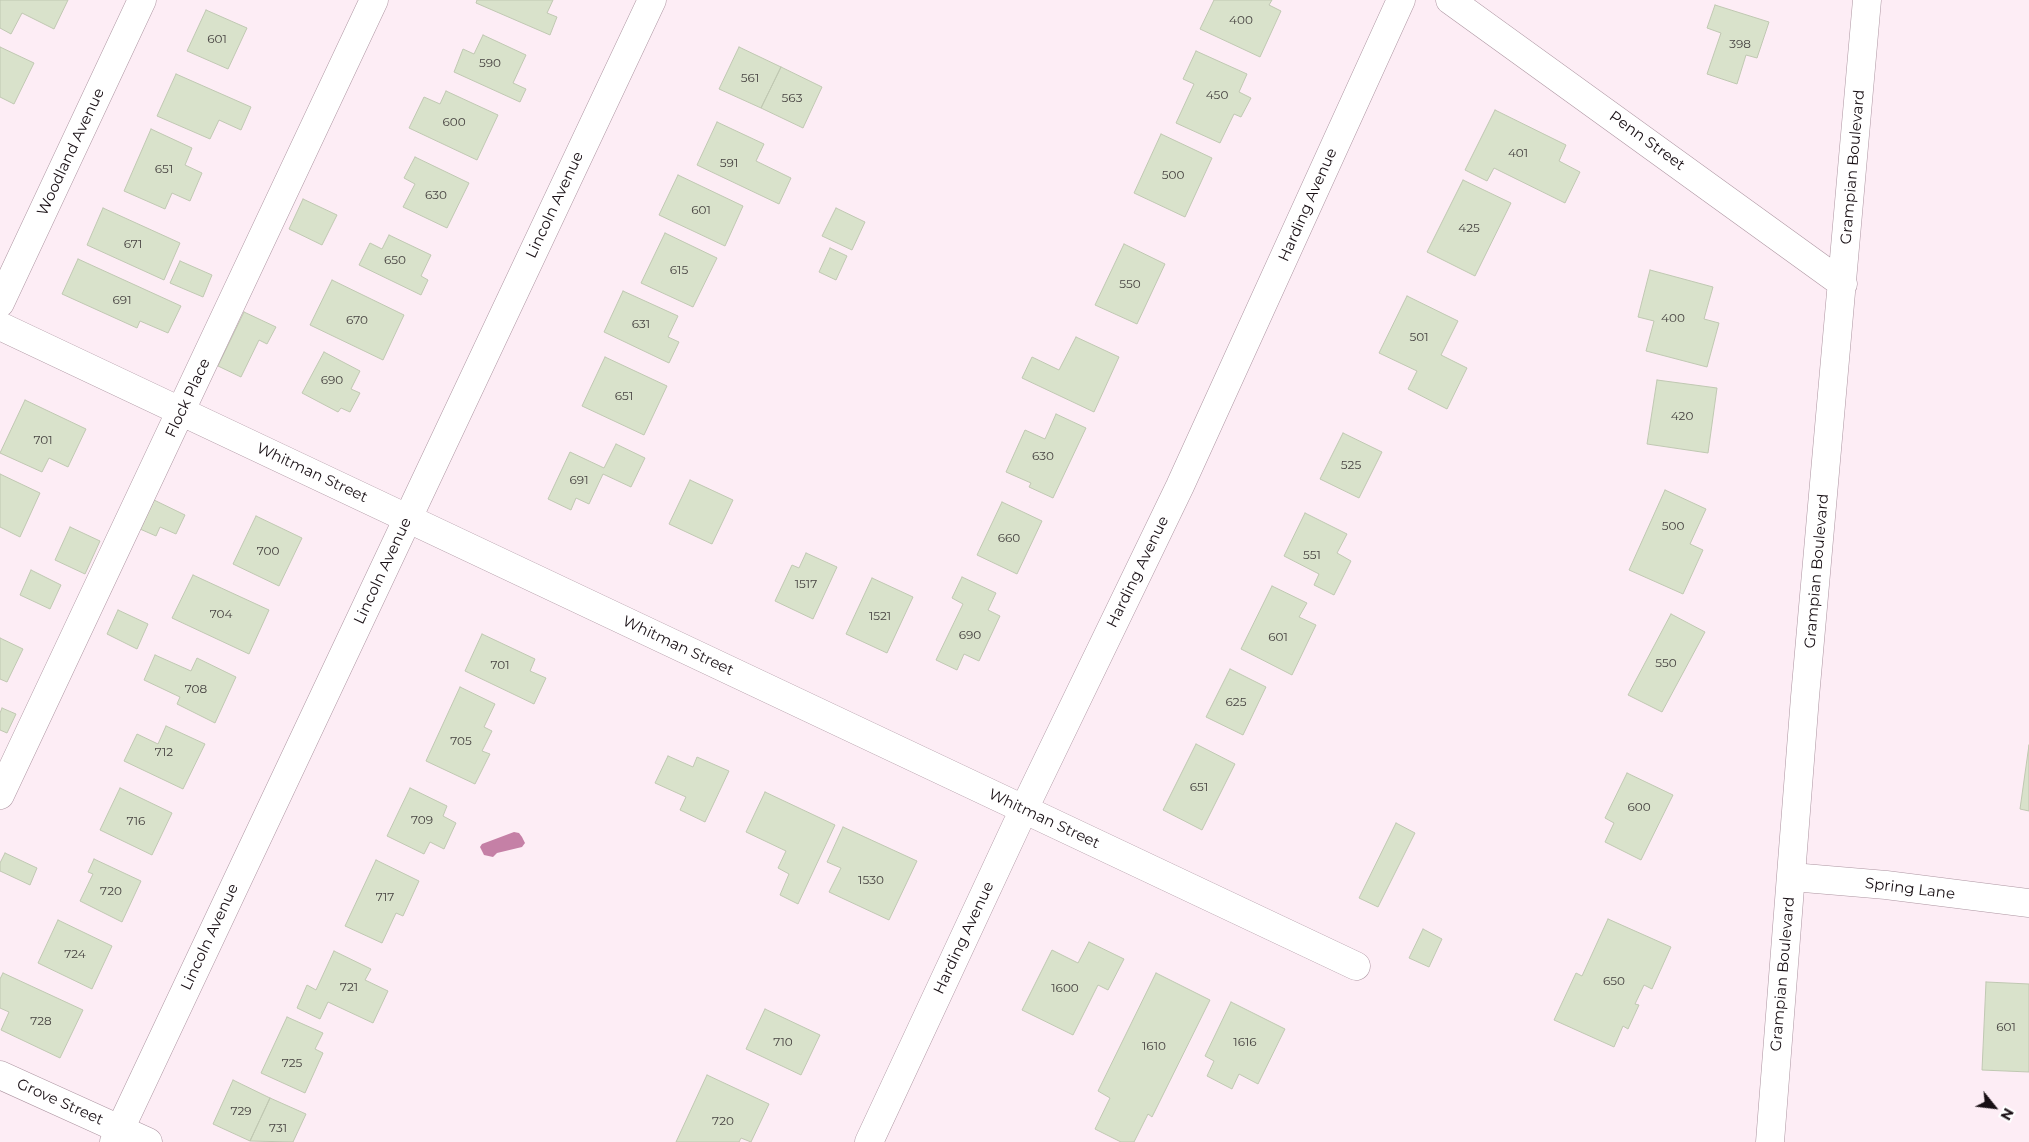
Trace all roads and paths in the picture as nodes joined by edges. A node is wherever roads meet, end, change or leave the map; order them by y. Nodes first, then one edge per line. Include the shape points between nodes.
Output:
1 (142, 0) edge
2 (374, 0) edge
3 (652, 0) edge
4 (1401, 0) edge
5 (1450, 0) edge
6 (1867, 0) edge
7 (1843, 284) junction
8 (0, 303) edge
9 (0, 326) edge
10 (182, 412) junction
11 (408, 518) junction
12 (0, 795) edge
13 (1024, 809) junction
14 (1792, 877) junction
15 (2029, 903) edge
16 (1356, 966) dead end
17 (0, 1075) edge
18 (117, 1136) edge
19 (148, 1142) edge
20 (869, 1142) edge
21 (1770, 1142) edge

1 - 8 street, Woodland Avenue
2 - 10 street, Flock Place
3 - 11 street, Lincoln Avenue
4 - 13 street, Harding Avenue via 1180,486
5 - 7 street, Penn Street
6 - 7 street, Grampian Boulevard
7 - 14 street, Grampian Boulevard
9 - 10 street, Whitman Street
10 - 11 street, Whitman Street
10 - 12 street, Flock Place
11 - 13 street, Whitman Street
11 - 18 street, Lincoln Avenue
13 - 16 street, Whitman Street
13 - 20 street, Harding Avenue
14 - 15 street, Spring Lane
14 - 21 street, Grampian Boulevard
17 - 18 street, Grove Street
18 - 19 street, Grove Street

